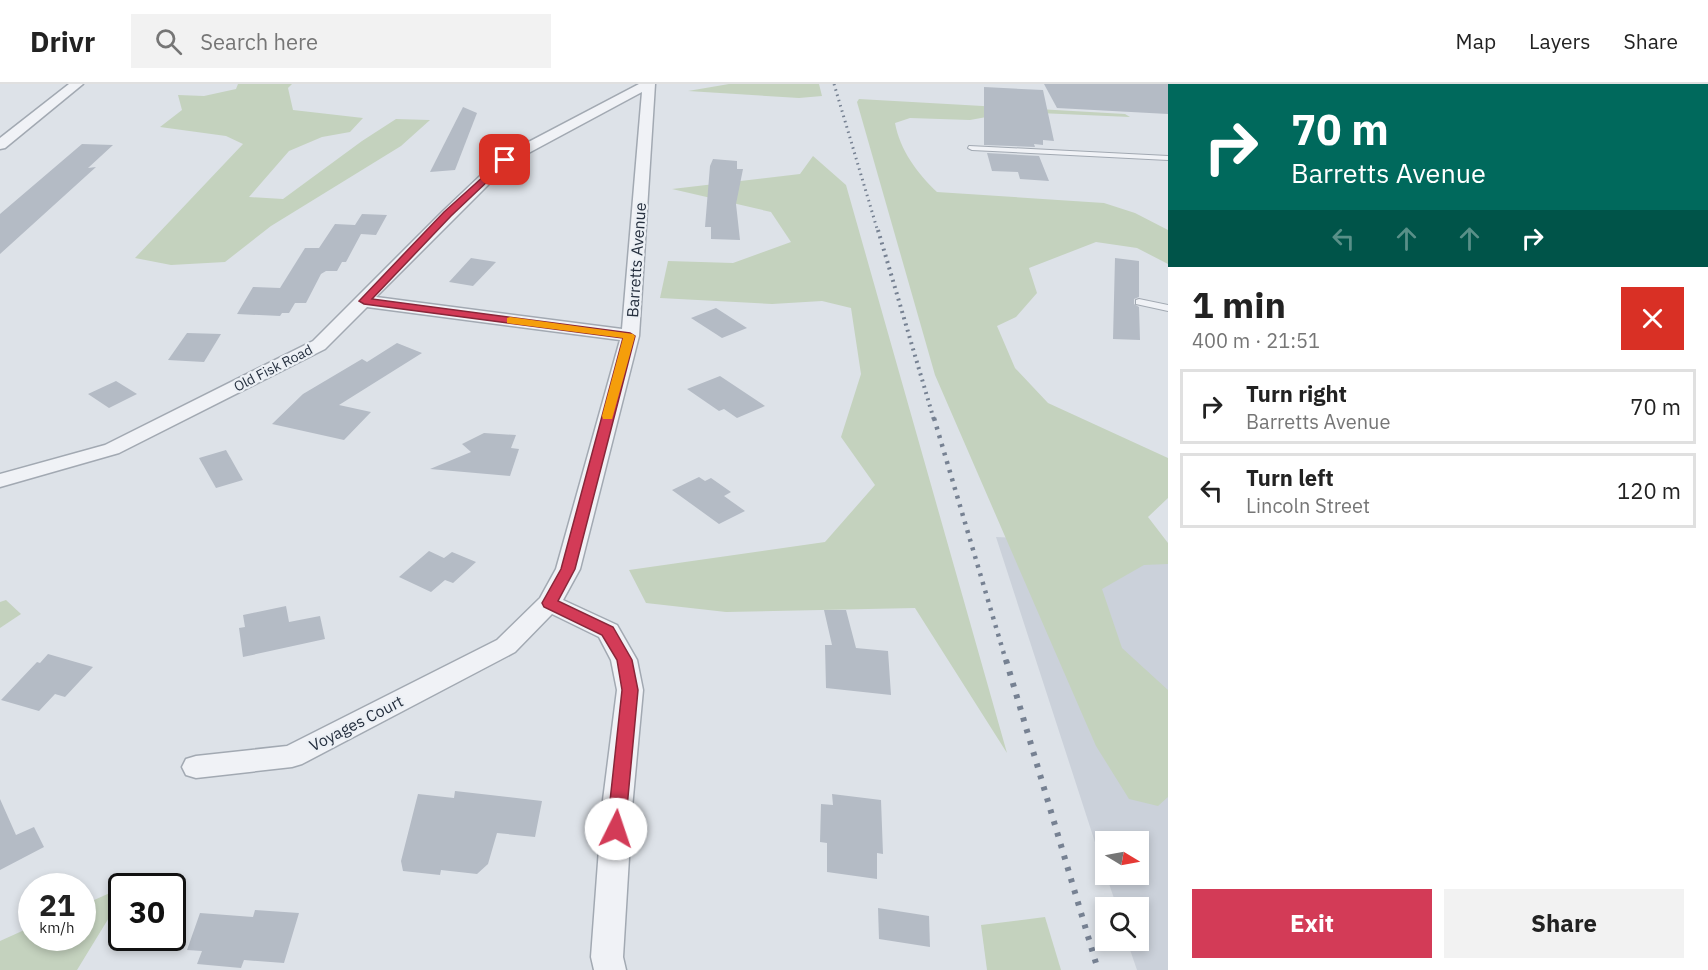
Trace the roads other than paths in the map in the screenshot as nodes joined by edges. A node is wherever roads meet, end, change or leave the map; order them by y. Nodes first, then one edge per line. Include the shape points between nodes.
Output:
1 (77, 84) edge
2 (649, 84) edge
3 (0, 145) edge
4 (972, 148) dead end
5 (1168, 158) edge
6 (364, 301) junction
7 (1139, 302) dead end
8 (1168, 308) edge
9 (630, 336) junction
10 (0, 481) edge
11 (549, 603) junction
12 (506, 646) joint
13 (196, 767) dead end
14 (610, 970) edge

1 - 3 street
2 - 6 street, Old Fisk Road via 505,160
2 - 9 street, Barretts Avenue
4 - 5 lane
6 - 9 street
6 - 10 street, Old Fisk Road via 319,345 112,449
7 - 8 lane
9 - 11 street, Barretts Avenue via 568,569
11 - 12 street, Barretts Avenue
11 - 14 street via 608,631 624,660 630,690 617,808 607,957
12 - 13 street, Voyages Court via 292,756

